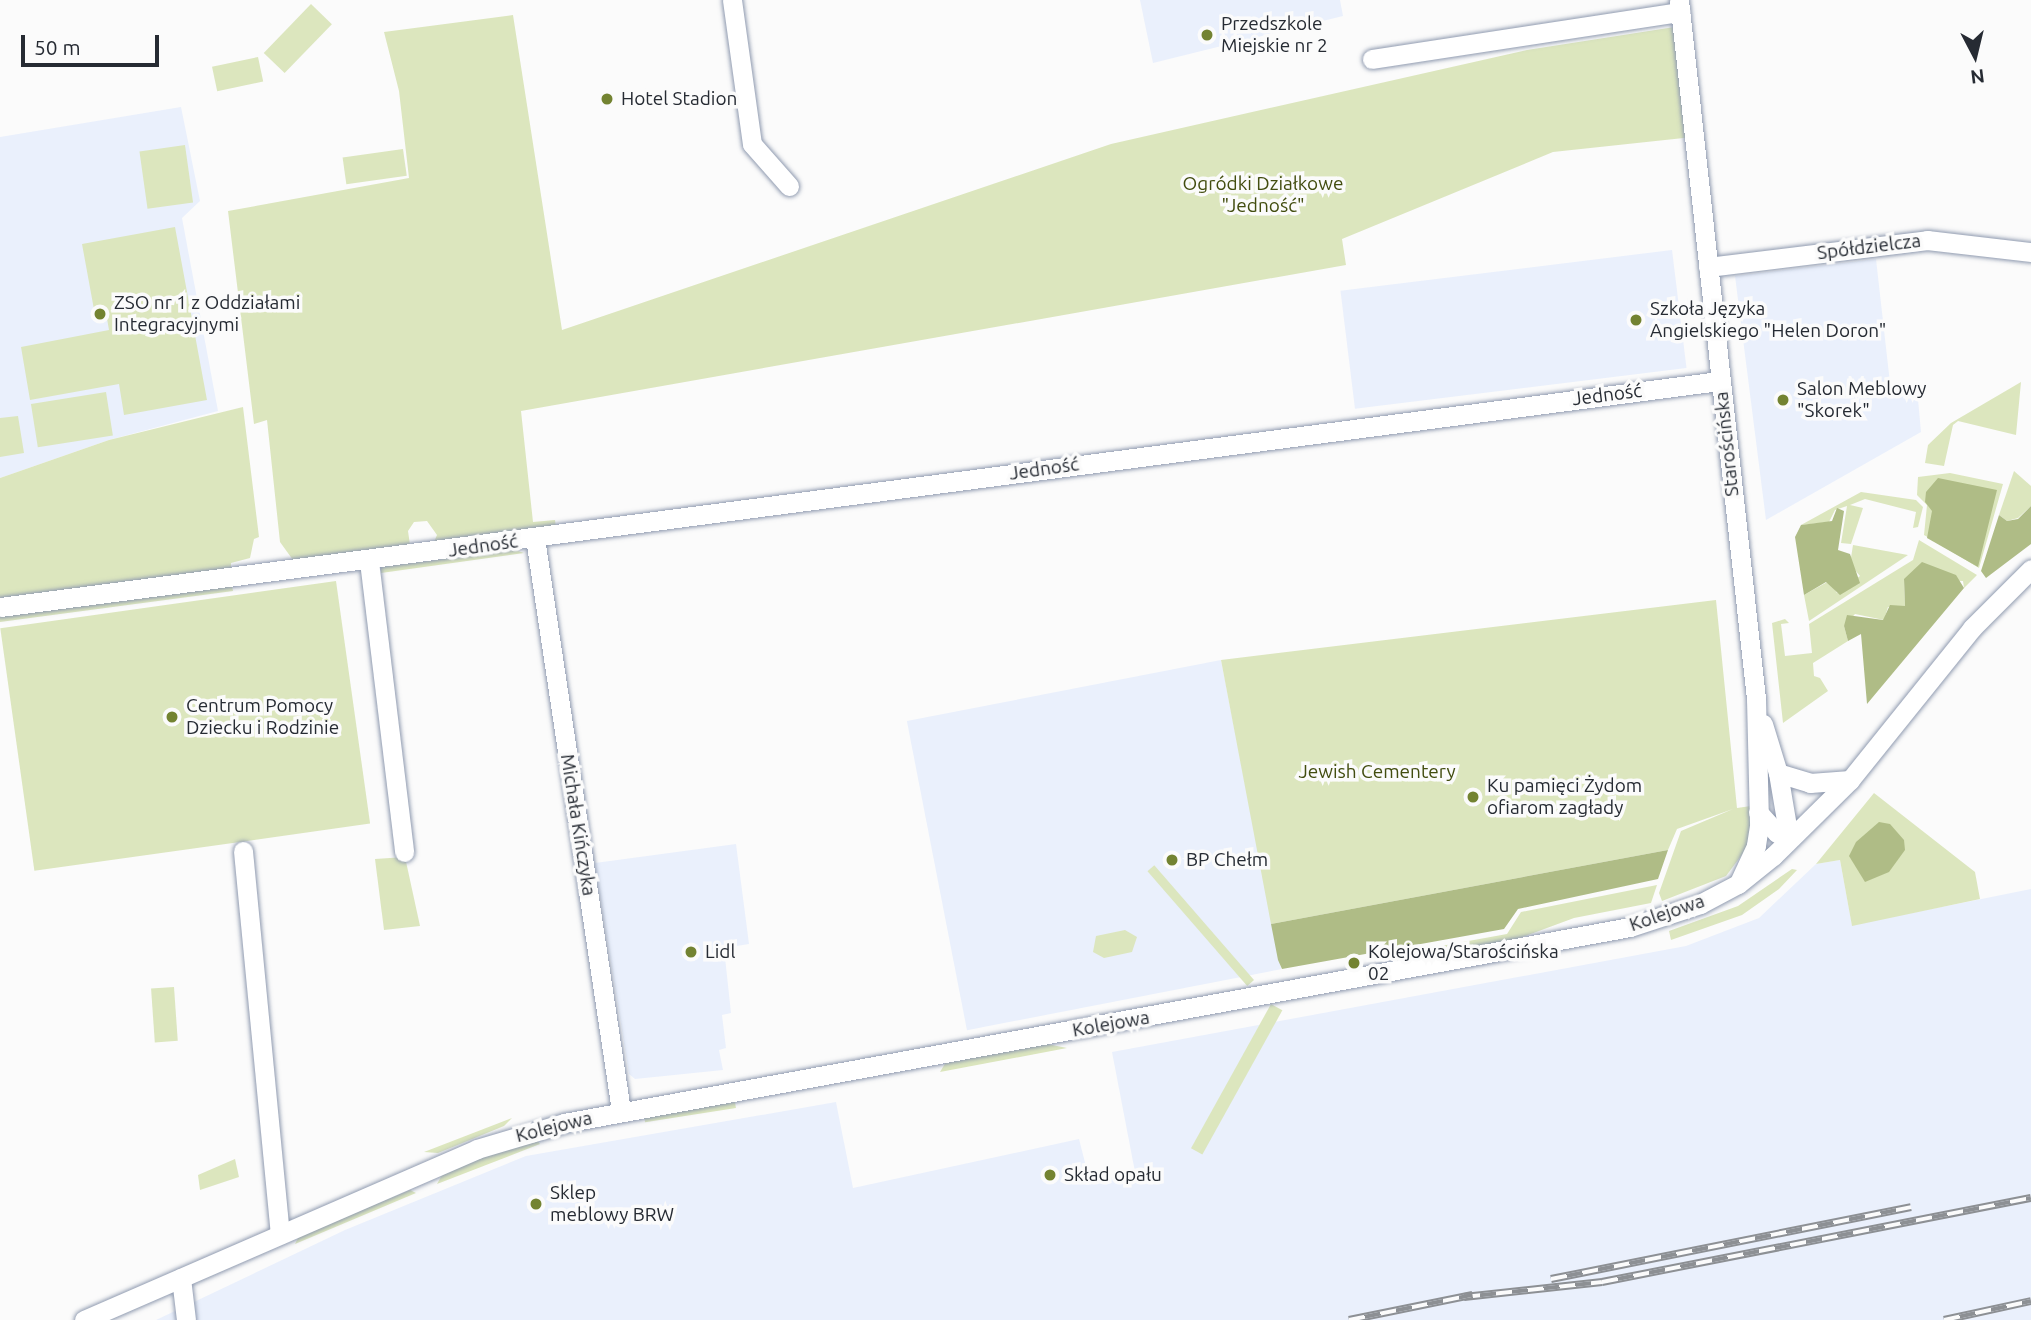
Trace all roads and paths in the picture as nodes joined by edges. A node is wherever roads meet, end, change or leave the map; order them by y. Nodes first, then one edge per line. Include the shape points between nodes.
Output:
1 (732, 0) edge
2 (1679, 6) edge
3 (1372, 59) dead end
4 (789, 186) dead end
5 (2031, 252) edge
6 (1708, 267) junction
7 (1720, 382) junction
8 (535, 538) junction
9 (369, 561) junction
10 (2031, 569) edge
11 (0, 607) edge
12 (1756, 699) junction
13 (1778, 773) junction
14 (1850, 779) junction
15 (1758, 813) junction
16 (1790, 838) junction
17 (243, 851) dead end
18 (404, 852) dead end
19 (1738, 884) junction
20 (621, 1111) junction
21 (280, 1234) junction
22 (181, 1278) junction
23 (84, 1320) edge
24 (186, 1320) edge

1 - 4 street via 752,144
2 - 3 street
2 - 6 street, Starościńska
5 - 6 street, Spółdzielcza via 1927,240
6 - 7 street, Starościńska
7 - 8 street, Jedność
7 - 12 street, Starościńska
8 - 9 street, Jedność
8 - 20 street, Michała Kińczyka
9 - 11 street, Jedność
9 - 18 street
10 - 14 street, Kolejowa via 1972,628
12 - 13 street
12 - 15 street, Starościńska
13 - 14 street via 1810,783
13 - 16 street
14 - 16 street, Kolejowa
15 - 16 street
15 - 19 street, Starościńska via 1756,846
16 - 19 street, Kolejowa
17 - 21 street
19 - 20 street, Kolejowa via 1700,904 1630,927
20 - 21 street, Kolejowa via 518,1134
21 - 22 street, Kolejowa
22 - 23 street, Kolejowa
22 - 24 street

